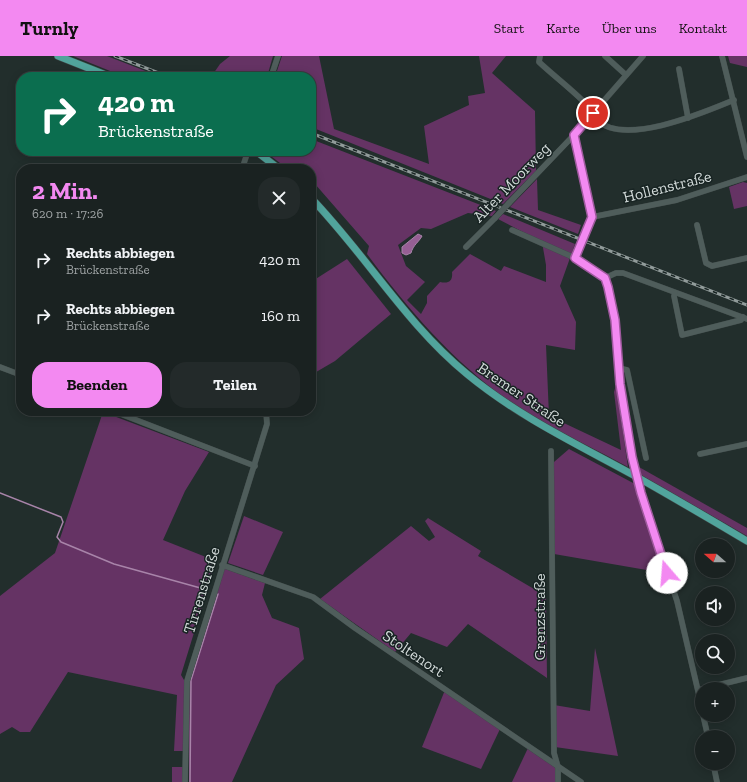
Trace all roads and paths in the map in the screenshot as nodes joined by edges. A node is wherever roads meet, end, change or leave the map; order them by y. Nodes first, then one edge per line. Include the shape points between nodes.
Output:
1 (58, 56) edge
2 (278, 56) edge
3 (540, 56) edge
4 (605, 56) edge
5 (643, 56) edge
6 (722, 56) edge
7 (679, 69) dead end
8 (98, 72) edge
9 (273, 72) edge
10 (626, 74) junction
11 (734, 100) junction
12 (593, 113) junction
13 (688, 118) junction
14 (744, 132) edge
15 (574, 135) junction
16 (262, 156) edge
17 (747, 157) edge
18 (273, 164) edge
19 (747, 177) edge
20 (316, 203) edge
21 (592, 217) junction
22 (697, 225) dead end
23 (512, 230) dead end
24 (466, 247) dead end
25 (576, 256) junction
26 (747, 258) edge
27 (605, 278) junction
28 (675, 293) junction
29 (745, 318) edge
30 (0, 367) edge
31 (618, 368) junction
32 (16, 373) edge
33 (126, 416) edge
34 (266, 416) edge
35 (747, 444) edge
36 (551, 451) dead end
37 (700, 454) dead end
38 (646, 458) dead end
39 (255, 466) junction
40 (747, 541) edge
41 (222, 565) junction
42 (747, 678) edge
43 (699, 682) edge
44 (730, 682) edge
45 (558, 766) junction
46 (714, 770) edge
47 (186, 782) edge
48 (558, 782) edge
49 (581, 782) edge
50 (717, 782) edge

1 - 8 main road
2 - 9 street
3 - 12 street via 539,62
4 - 10 street
5 - 10 street, Alter Moorweg
6 - 11 street
7 - 13 street
10 - 12 street, Alter Moorweg
11 - 13 street
11 - 14 street
12 - 13 street via 598,120 622,130 642,130
12 - 15 street, Alter Moorweg
14 - 17 street
15 - 21 street
15 - 24 street, Alter Moorweg, bridge
16 - 18 main road
19 - 21 street, Hollenstraße via 677,200
20 - 40 main road, Bremer Straße via 337,225 411,320 466,374 531,420 637,477
21 - 25 street, bridge
22 - 26 street via 706,263 712,266
23 - 25 street
25 - 27 street
27 - 28 street via 622,273
27 - 31 street via 615,320
28 - 29 street
28 - 29 street via 682,335
30 - 32 street
31 - 38 street via 627,370
31 - 43 street, bridge via 632,457
33 - 39 street
34 - 39 street, Tirrenstraße via 267,424
35 - 37 street
36 - 45 street, Grenzstraße via 553,746
39 - 41 street, Tirrenstraße
41 - 45 street, Stoltenort via 313,597
41 - 47 street, Tirrenstraße via 187,680
42 - 44 street
45 - 48 street, Grenzstraße
45 - 49 street, Stoltenort
46 - 50 street

